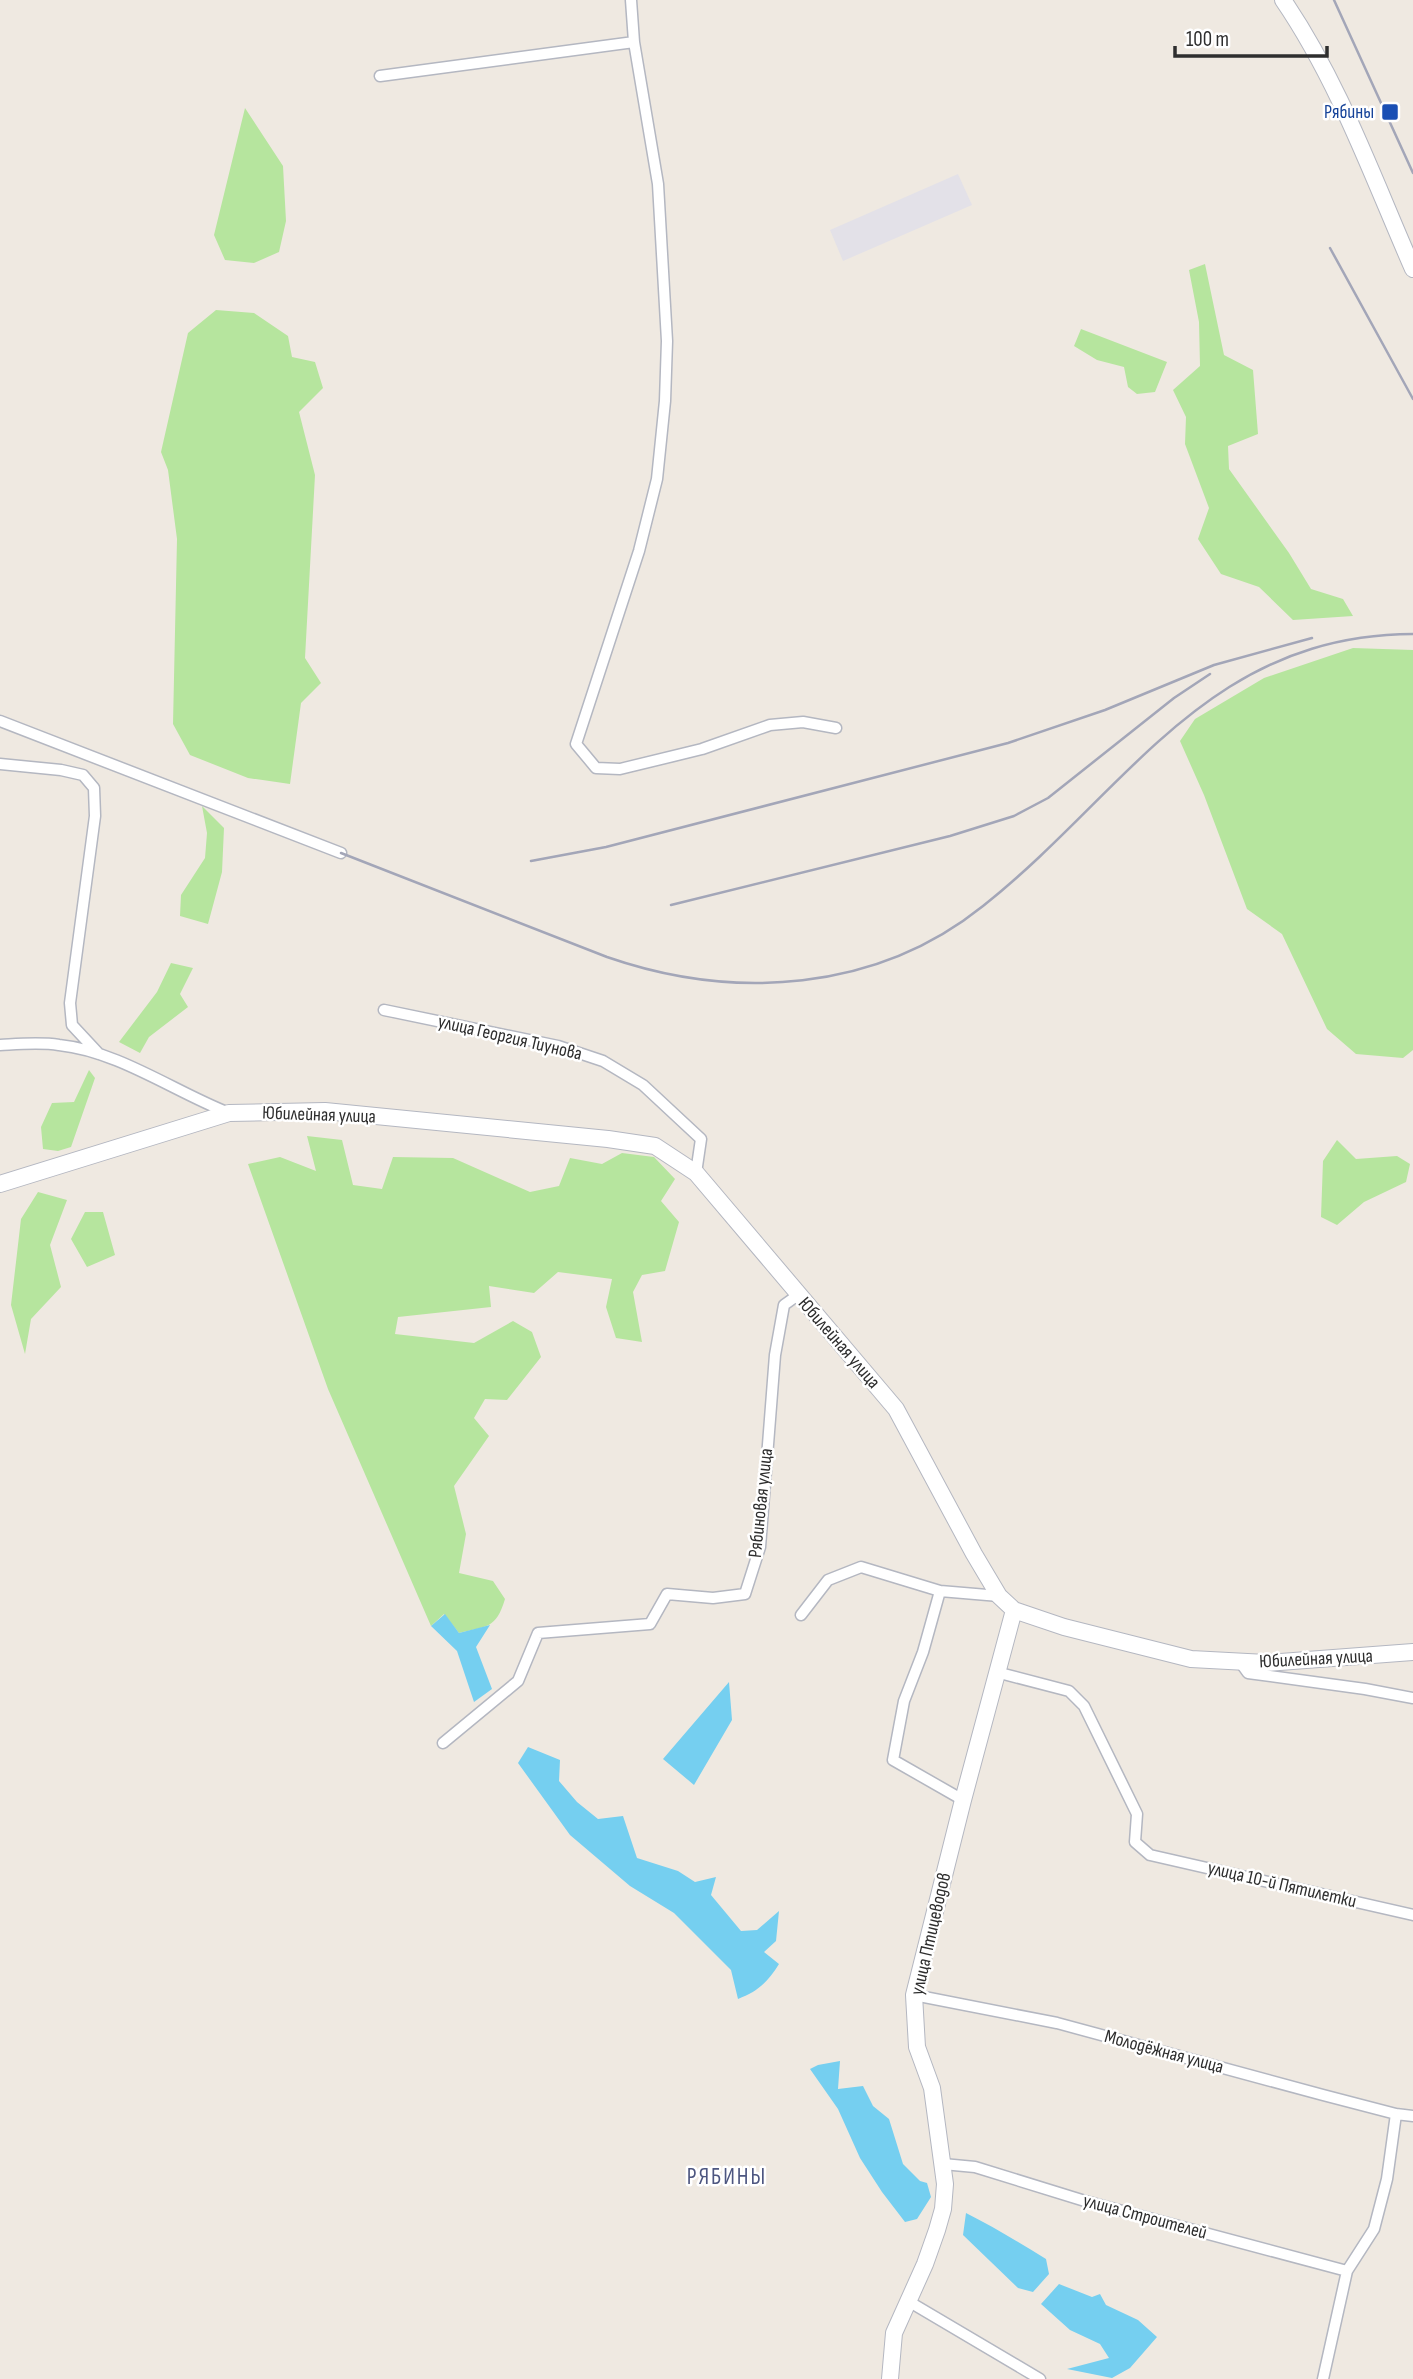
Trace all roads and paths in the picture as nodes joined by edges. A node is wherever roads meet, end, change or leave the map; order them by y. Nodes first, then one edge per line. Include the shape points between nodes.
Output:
1 (631, 0) edge
2 (1283, 0) edge
3 (634, 41) junction
4 (380, 76) dead end
5 (1413, 269) edge
6 (0, 721) edge
7 (835, 728) dead end
8 (0, 764) edge
9 (341, 853) dead end
10 (384, 1010) dead end
11 (0, 1045) edge
12 (99, 1054) junction
13 (229, 1113) junction
14 (696, 1173) junction
15 (0, 1184) edge
16 (798, 1296) junction
17 (940, 1591) junction
18 (999, 1596) junction
19 (1014, 1610) junction
20 (801, 1615) dead end
21 (1413, 1652) edge
22 (1240, 1662) junction
23 (996, 1672) junction
24 (1413, 1698) edge
25 (443, 1743) dead end
26 (963, 1800) junction
27 (1413, 1915) edge
28 (914, 1995) junction
29 (1396, 2114) junction
30 (1413, 2116) edge
31 (943, 2164) junction
32 (1347, 2272) junction
33 (908, 2301) junction
34 (890, 2379) edge
35 (1040, 2379) edge
36 (1323, 2379) edge

1 - 3 street
2 - 5 street via 1337,95
3 - 4 street
3 - 7 street via 658,184 666,401 657,479 639,551 576,744 596,768 620,769 702,749 770,725 803,722
6 - 9 street
8 - 12 street via 83,775 94,788 95,816 70,1003 72,1025
10 - 14 street, улица Георгия Тиунова via 558,1046 603,1061 643,1085 701,1139
11 - 12 street via 60,1045
12 - 13 street
13 - 14 street, Юбилейная улица via 325,1111 608,1139 655,1146
13 - 15 street, Юбилейная улица
14 - 16 street, Юбилейная улица
16 - 18 street, Юбилейная улица via 895,1409
16 - 25 street, Рябиновая улица via 784,1305 775,1355 760,1547 745,1594 713,1598 667,1594 650,1625 538,1633 518,1681
17 - 18 street
17 - 20 street via 861,1567 828,1580
17 - 26 street via 904,1702 893,1760
18 - 19 street, Юбилейная улица
19 - 22 street, Юбилейная улица via 1064,1628 1191,1659
19 - 23 street, улица Птицеводов
21 - 22 street, Юбилейная улица
22 - 24 street via 1248,1673
23 - 26 street, улица Птицеводов
23 - 27 street, улица 10-й Пятилетки via 1069,1691 1084,1706 1137,1814 1135,1842 1150,1855
26 - 28 street, улица Птицеводов
28 - 29 street, Молодёжная улица via 1057,2023
28 - 31 street, улица Птицеводов via 917,2047 932,2088
29 - 30 street, Молодёжная улица
29 - 32 street via 1374,2229
31 - 32 street, улица Строителей via 975,2167
31 - 33 street, улица Птицеводов via 943,2209
32 - 36 street
33 - 34 street, улица Птицеводов via 894,2333
33 - 35 street

